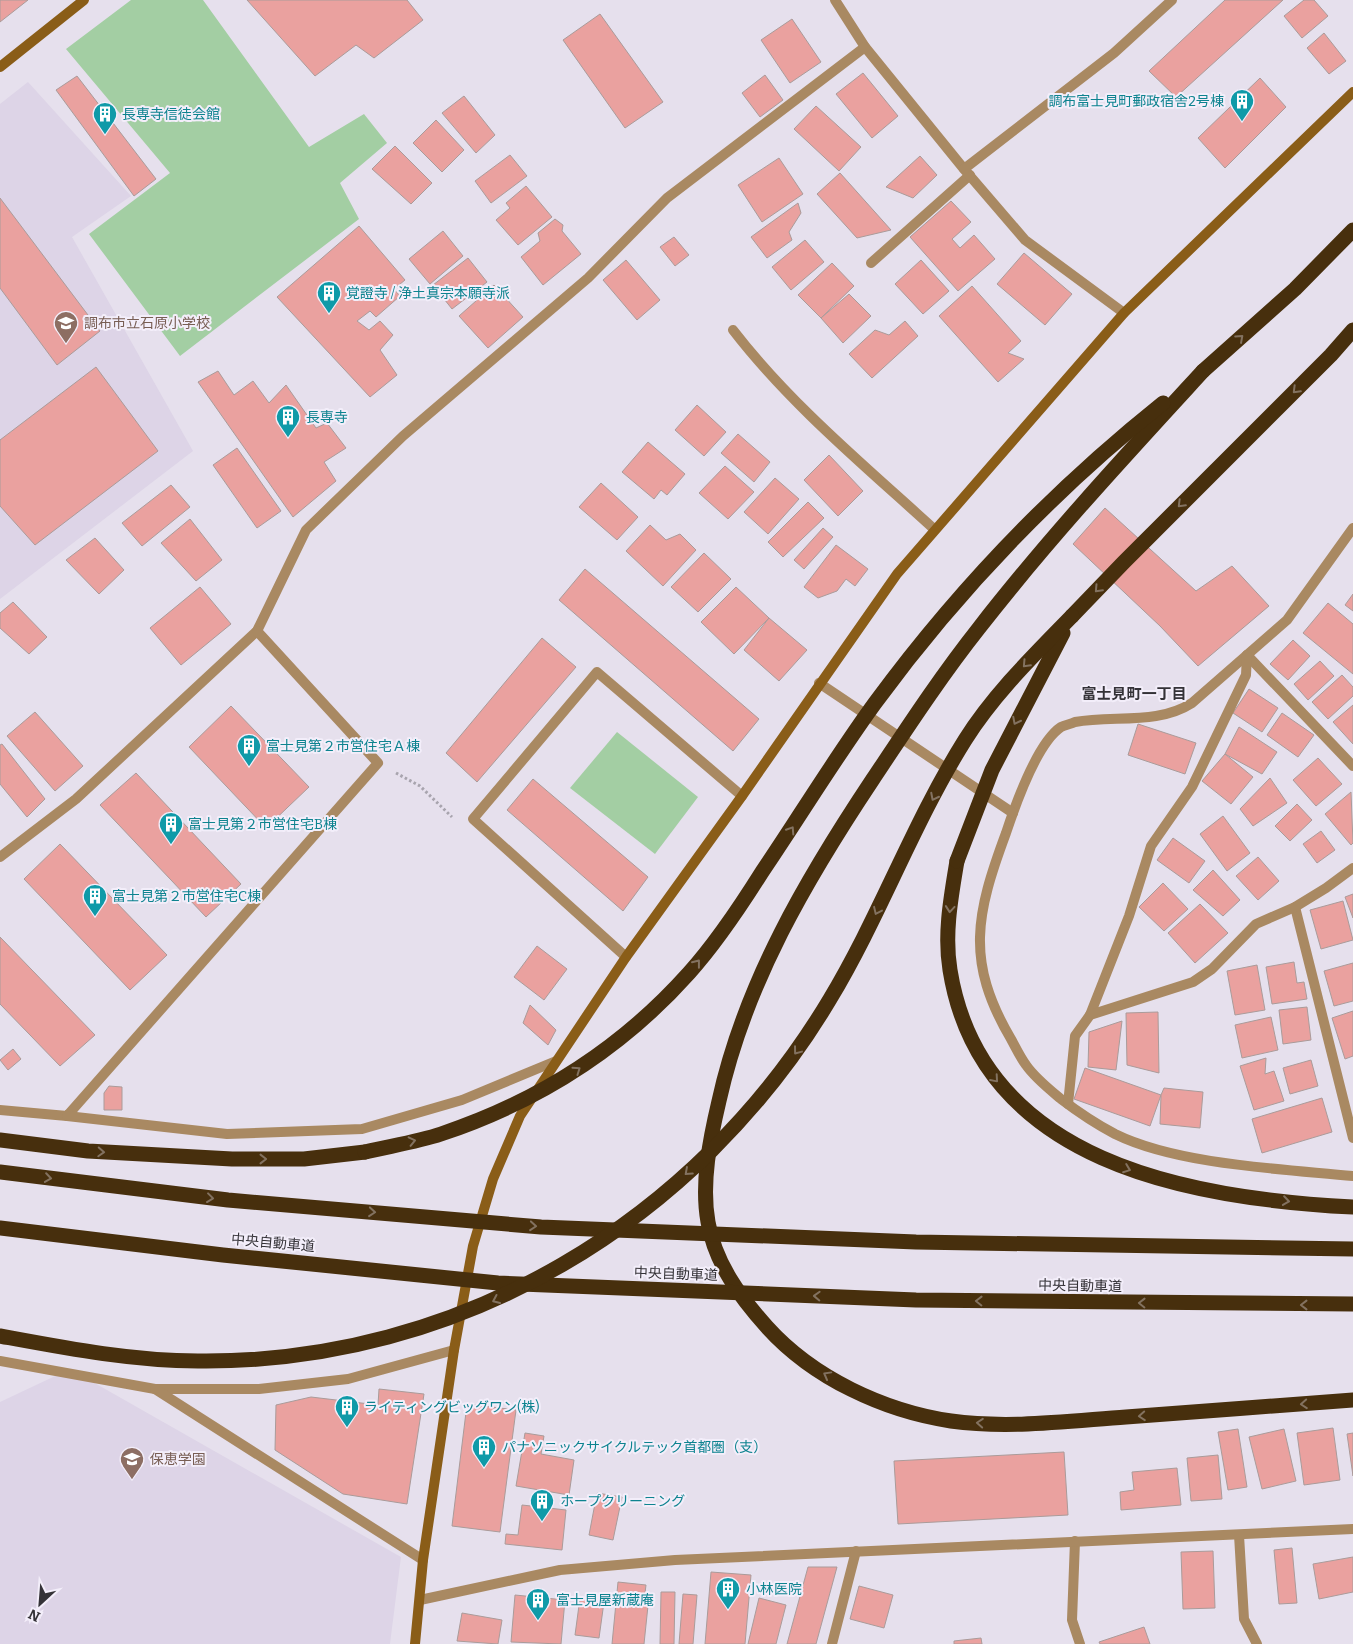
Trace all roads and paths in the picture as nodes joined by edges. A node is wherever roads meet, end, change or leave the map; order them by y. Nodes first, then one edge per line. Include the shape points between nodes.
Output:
1 (84, 0) edge
2 (836, 0) edge
3 (1172, 0) edge
4 (865, 47) junction
5 (0, 67) edge
6 (1353, 92) edge
7 (967, 172) junction
8 (1353, 230) edge
9 (1353, 246) edge
10 (871, 263) dead end
11 (1295, 289) junction
12 (1124, 313) junction
13 (733, 330) dead end
14 (1353, 330) edge
15 (1353, 339) edge
16 (1331, 355) junction
17 (1203, 371) junction
18 (1353, 528) edge
19 (934, 529) junction
20 (1072, 616) junction
21 (257, 631) junction
22 (1247, 655) junction
23 (819, 683) junction
24 (378, 763) junction
25 (1353, 766) edge
26 (742, 796) junction
27 (1013, 813) junction
28 (473, 819) junction
29 (0, 857) edge
30 (1353, 868) edge
31 (1295, 907) junction
32 (626, 957) junction
33 (1090, 1015) junction
34 (556, 1061) junction
35 (1068, 1104) junction
36 (0, 1110) edge
37 (67, 1116) junction
38 (1353, 1138) edge
39 (0, 1140) edge
40 (0, 1172) edge
41 (1353, 1176) edge
42 (1353, 1207) edge
43 (0, 1228) edge
44 (1353, 1248) edge
45 (1353, 1304) edge
46 (0, 1336) edge
47 (454, 1350) junction
48 (0, 1361) edge
49 (155, 1389) junction
50 (1353, 1400) edge
51 (1353, 1529) edge
52 (1239, 1534) junction
53 (1075, 1541) junction
54 (856, 1551) junction
55 (423, 1560) junction
56 (420, 1600) junction
57 (415, 1644) edge
58 (832, 1644) edge
59 (1080, 1644) edge
60 (1257, 1644) edge

1 - 5 street
2 - 4 street
3 - 7 street via 1114,53
4 - 7 street
4 - 21 street via 667,198 588,278 403,436 306,530
6 - 12 street
7 - 10 street
7 - 12 street via 1025,240
8 - 11 highway
9 - 11 highway
17 -> 11 highway
12 - 19 street
13 - 19 street via 768,372
14 - 16 highway
15 - 16 highway
16 -> 20 highway
39 -> 17 highway, bridge via 88,1151 232,1159 304,1159 364,1152 440,1134 511,1106 572,1074 630,1032 690,973 733,917 838,755 963,592 1022,530 1114,443
50 -> 17 highway, bridge via 998,1424 951,1421 903,1410 857,1392 814,1368 775,1337 744,1302 721,1264 708,1223 706,1184 712,1130 739,1026 760,974 812,875 888,756 976,631 1094,489
18 - 22 street via 1287,620
19 - 23 street via 897,574
20 -> 42 highway, bridge via 992,770 957,861 947,935 950,969 969,1037 988,1070 1017,1104 1046,1128 1128,1170 1176,1184 1237,1195
20 -> 46 highway, bridge via 995,699 966,740 938,788 853,959 802,1044 762,1098 719,1144 674,1184 632,1219 586,1250 543,1277 448,1319 350,1347 302,1355 197,1361 84,1350
21 - 24 street
21 - 29 street via 76,799
22 - 25 street
22 - 27 street via 1179,712 1090,720 1062,727 1044,747
22 - 33 street via 1246,675 1192,788 1151,846 1130,916
23 - 26 street
23 - 27 street
24 - 28 path via 420,786 455,820
24 - 37 street
26 - 28 street via 598,672
26 - 32 street
27 - 35 street via 986,893 979,943 982,972 991,1002 1027,1066
28 - 32 street
30 - 31 street
31 - 33 street via 1256,924 1212,969 1193,982
31 - 38 street
32 - 34 street
33 - 35 street via 1076,1036
34 - 37 street via 462,1100 362,1129 227,1134
34 - 47 street via 520,1116 493,1179 473,1246
35 - 41 street via 1116,1134 1169,1151 1220,1161
36 - 37 street
40 -> 44 highway, bridge via 228,1200 541,1227 916,1242
45 -> 43 highway, 中央自動車道, bridge via 916,1300 498,1283
47 - 49 street via 348,1378 259,1389
47 - 55 street
48 - 49 street
49 - 55 street
51 - 52 street
52 - 53 street
52 - 60 street via 1244,1619
53 - 54 street
53 - 59 street via 1072,1620
54 - 56 street via 675,1560 560,1570
54 - 58 street
55 - 56 street
56 - 57 street

